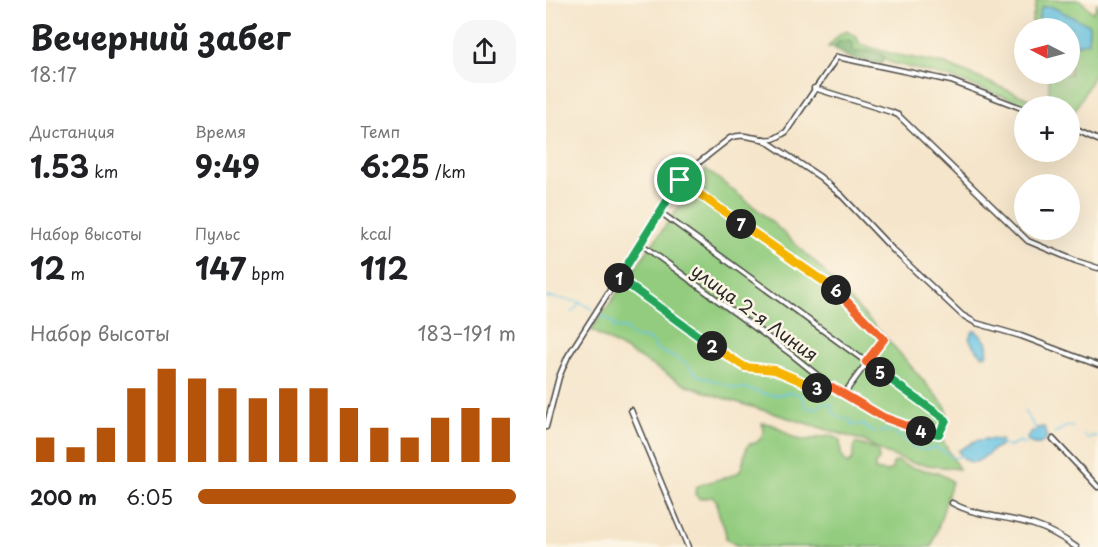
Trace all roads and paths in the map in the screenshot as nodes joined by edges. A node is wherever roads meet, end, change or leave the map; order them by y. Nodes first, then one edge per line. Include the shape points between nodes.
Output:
1 (814, 88) junction
2 (1014, 105) edge
3 (1080, 132) edge
4 (762, 138) junction
5 (1098, 140) edge
6 (680, 180) junction
7 (660, 212) junction
8 (641, 244) junction
9 (1098, 268) edge
10 (619, 278) junction
11 (866, 362) junction
12 (1098, 365) edge
13 (832, 387) junction
14 (844, 394) junction
15 (631, 410) dead end
16 (546, 427) edge
17 (1053, 440) dead end
18 (1098, 487) edge
19 (952, 503) dead end
20 (688, 547) edge
21 (1076, 547) edge

1 - 2 street via 837,57 951,81
1 - 4 street via 786,132 773,139
1 - 9 street via 898,116 1028,241
3 - 5 street
4 - 6 street via 737,134
4 - 12 street via 842,196 962,315
6 - 7 street
6 - 11 street via 836,290 884,339
7 - 8 street
7 - 11 street
8 - 10 street
8 - 13 street, улица 2-я Линия
10 - 13 street via 745,367 775,370 821,390
10 - 16 street via 568,356
11 - 14 street
11 - 14 street, улица 2-я Линия via 946,420 939,434 883,417
13 - 14 street, улица 2-я Линия
15 - 20 street
17 - 18 street
19 - 21 street via 964,510 1033,524

